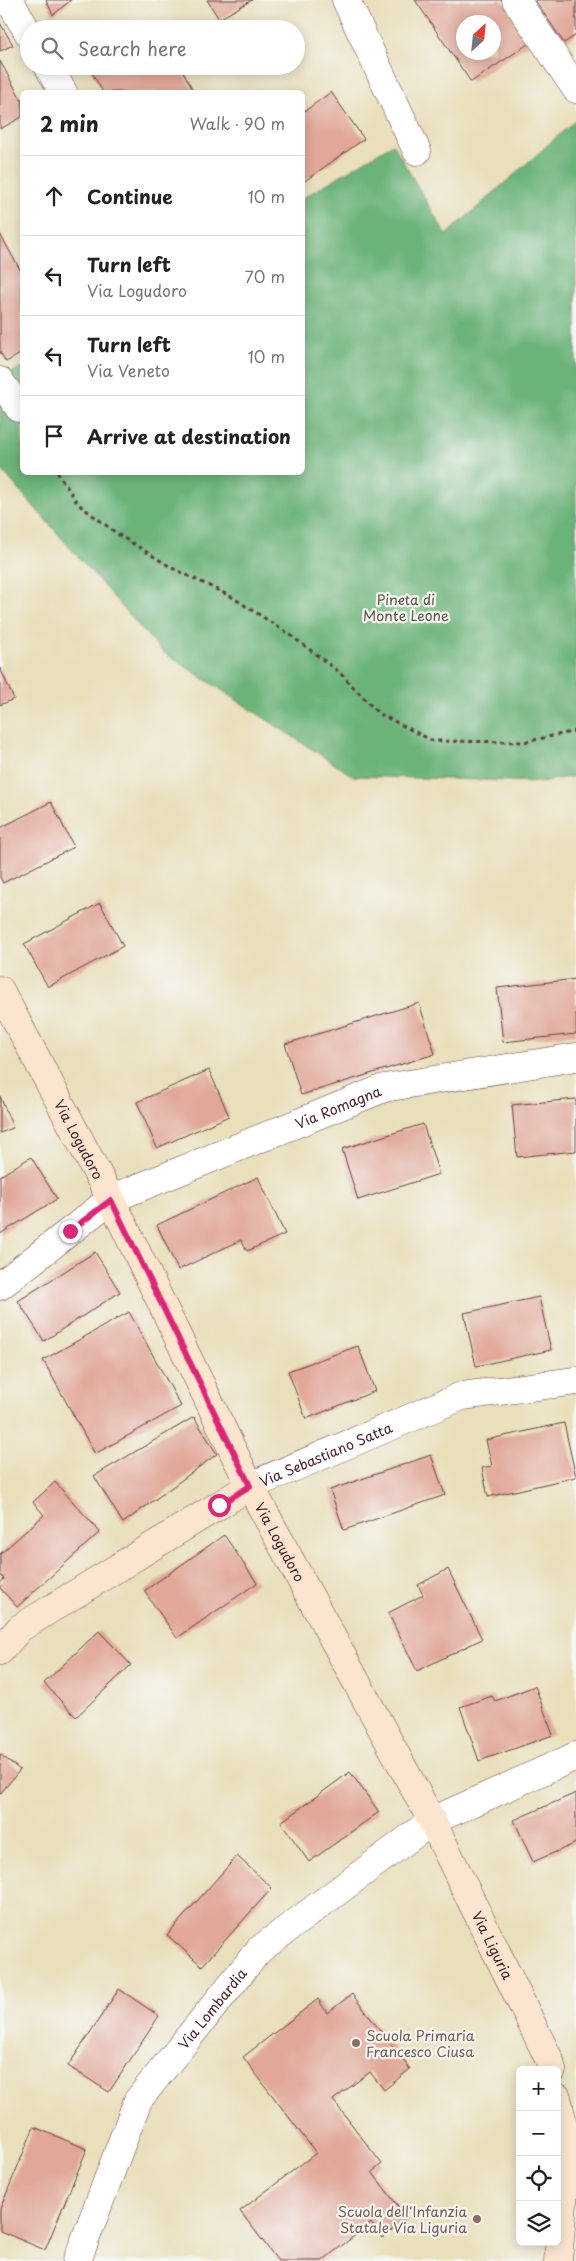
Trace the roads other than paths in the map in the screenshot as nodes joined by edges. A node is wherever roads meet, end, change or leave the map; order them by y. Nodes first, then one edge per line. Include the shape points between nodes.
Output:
1 (9, 0) edge
2 (346, 0) edge
3 (516, 0) edge
4 (21, 20) edge
5 (53, 75) edge
6 (576, 89) edge
7 (62, 90) edge
8 (417, 151) dead end
9 (0, 381) edge
10 (19, 408) dead end
11 (0, 990) edge
12 (576, 1057) edge
13 (111, 1200) junction
14 (0, 1286) edge
15 (576, 1381) edge
16 (250, 1486) junction
17 (0, 1650) edge
18 (576, 1756) edge
19 (432, 1821) junction
20 (551, 2066) edge
21 (560, 2111) edge
22 (77, 2261) edge
23 (558, 2261) edge

1 - 4 street
2 - 8 street
3 - 6 street
5 - 7 street
9 - 10 street
11 - 13 street, Via Logudoro
12 - 13 street, Via Romagna via 384,1088
13 - 14 street, Via Romagna
13 - 16 street, Via Logudoro
15 - 16 street, Via Sebastiano Satta via 462,1396
16 - 17 street, Via Sebastiano Satta via 20,1628
16 - 19 street, Via Logudoro
18 - 19 street, Via Lombardia
19 - 20 street, Via Liguria
19 - 22 street, Via Lombardia via 259,1950 217,2002 138,2100
21 - 23 street via 568,2146

